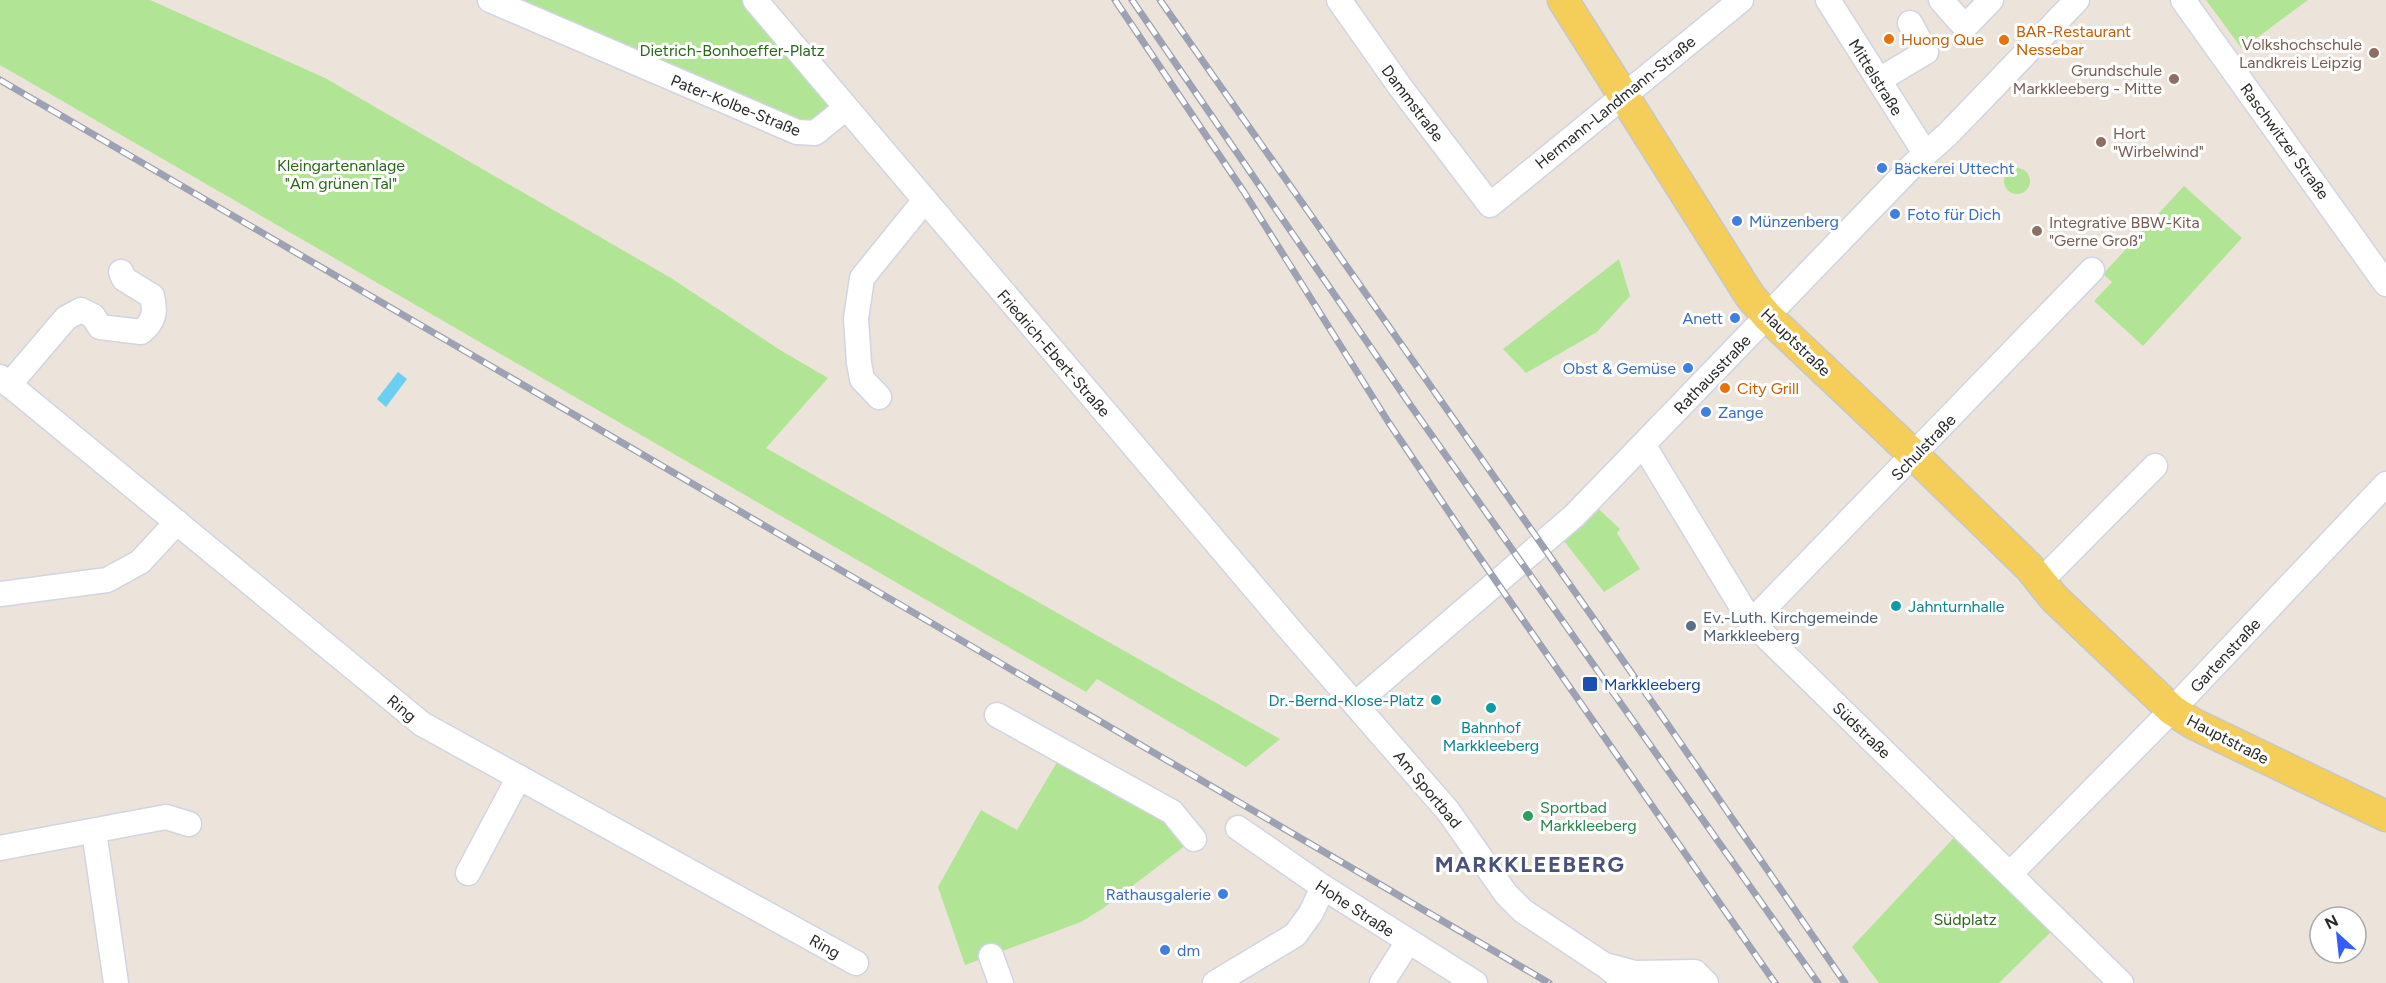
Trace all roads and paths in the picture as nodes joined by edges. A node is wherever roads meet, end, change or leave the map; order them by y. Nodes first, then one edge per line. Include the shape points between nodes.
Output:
1 (490, 0) edge
2 (755, 0) edge
3 (1339, 0) edge
4 (1563, 0) edge
5 (1741, 0) edge
6 (1828, 0) edge
7 (1941, 0) edge
8 (1991, 0) edge
9 (2077, 0) edge
10 (2183, 0) edge
11 (1910, 23) dead end
12 (1879, 80) junction
13 (1625, 94) junction
14 (846, 108) junction
15 (1925, 153) junction
16 (925, 200) junction
17 (1490, 205) joint
18 (2092, 270) dead end
19 (122, 272) dead end
20 (2386, 284) edge
21 (1768, 317) junction
22 (5, 381) edge
23 (879, 397) dead end
24 (1644, 446) junction
25 (1915, 456) junction
26 (2156, 466) dead end
27 (2386, 484) edge
28 (177, 522) junction
29 (2041, 581) junction
30 (0, 594) edge
31 (1751, 622) junction
32 (1355, 704) junction
33 (2172, 710) junction
34 (997, 715) dead end
35 (519, 777) junction
36 (2386, 816) edge
37 (189, 824) dead end
38 (1238, 828) dead end
39 (94, 831) junction
40 (1194, 839) dead end
41 (0, 848) edge
42 (468, 873) dead end
43 (2010, 874) junction
44 (1323, 887) junction
45 (1408, 942) junction
46 (992, 956) dead end
47 (856, 963) dead end
48 (1606, 966) junction
49 (116, 983) edge
50 (1001, 983) edge
51 (1215, 983) edge
52 (1382, 983) edge
53 (1475, 983) edge
54 (1627, 983) edge
55 (1706, 983) edge
56 (2121, 983) edge

1 - 14 street, Pater-Kolbe-Straße via 797,132 817,132
2 - 14 street, Friedrich-Ebert-Straße
3 - 17 street, Dammstraße
4 - 13 main road, Hauptstraße
5 - 13 street, Hermann-Landmann-Straße
6 - 12 street, Mittelstraße
7 - 8 street via 1965,27
9 - 15 street, Rathausstraße
10 - 20 street, Raschwitzer Straße
11 - 12 street via 1926,52
12 - 15 street, Mittelstraße
13 - 17 street, Hermann-Landmann-Straße
13 - 21 main road, Hauptstraße via 1750,296
14 - 16 street, Friedrich-Ebert-Straße
15 - 21 street, Rathausstraße
16 - 23 street via 862,278 856,319 859,363 862,379
16 - 32 street, Friedrich-Ebert-Straße
18 - 25 street, Schulstraße
19 - 22 street via 124,279 152,296 156,309 151,325 141,332 100,327 93,315 81,310 66,318
21 - 24 street, Rathausstraße
21 - 25 main road, Hauptstraße
22 - 28 street, Ring
24 - 31 street, Südstraße
24 - 32 street, Rathausstraße via 1557,532
25 - 29 main road, Hauptstraße
25 - 31 street, Schulstraße
26 - 29 street
27 - 33 street, Gartenstraße
28 - 30 street via 140,562 107,580
28 - 35 street, Ring via 422,724
29 - 33 main road, Hauptstraße
31 - 43 street, Südstraße
32 - 48 street, Am Sportbad via 1448,811 1506,894 1523,911
33 - 36 main road, Hauptstraße
33 - 43 street, Gartenstraße
34 - 40 street via 1172,812
35 - 42 street
35 - 47 street, Ring
37 - 39 street via 166,817
38 - 44 street, Hohe Straße
39 - 41 street
39 - 49 street
43 - 56 street, Südstraße
44 - 45 street, Hohe Straße
44 - 51 street via 1295,935
45 - 52 street
45 - 53 street, Hohe Straße
46 - 50 street
48 - 54 street, Am Sportbad
48 - 55 street, Am Sportbad via 1635,973 1695,972

